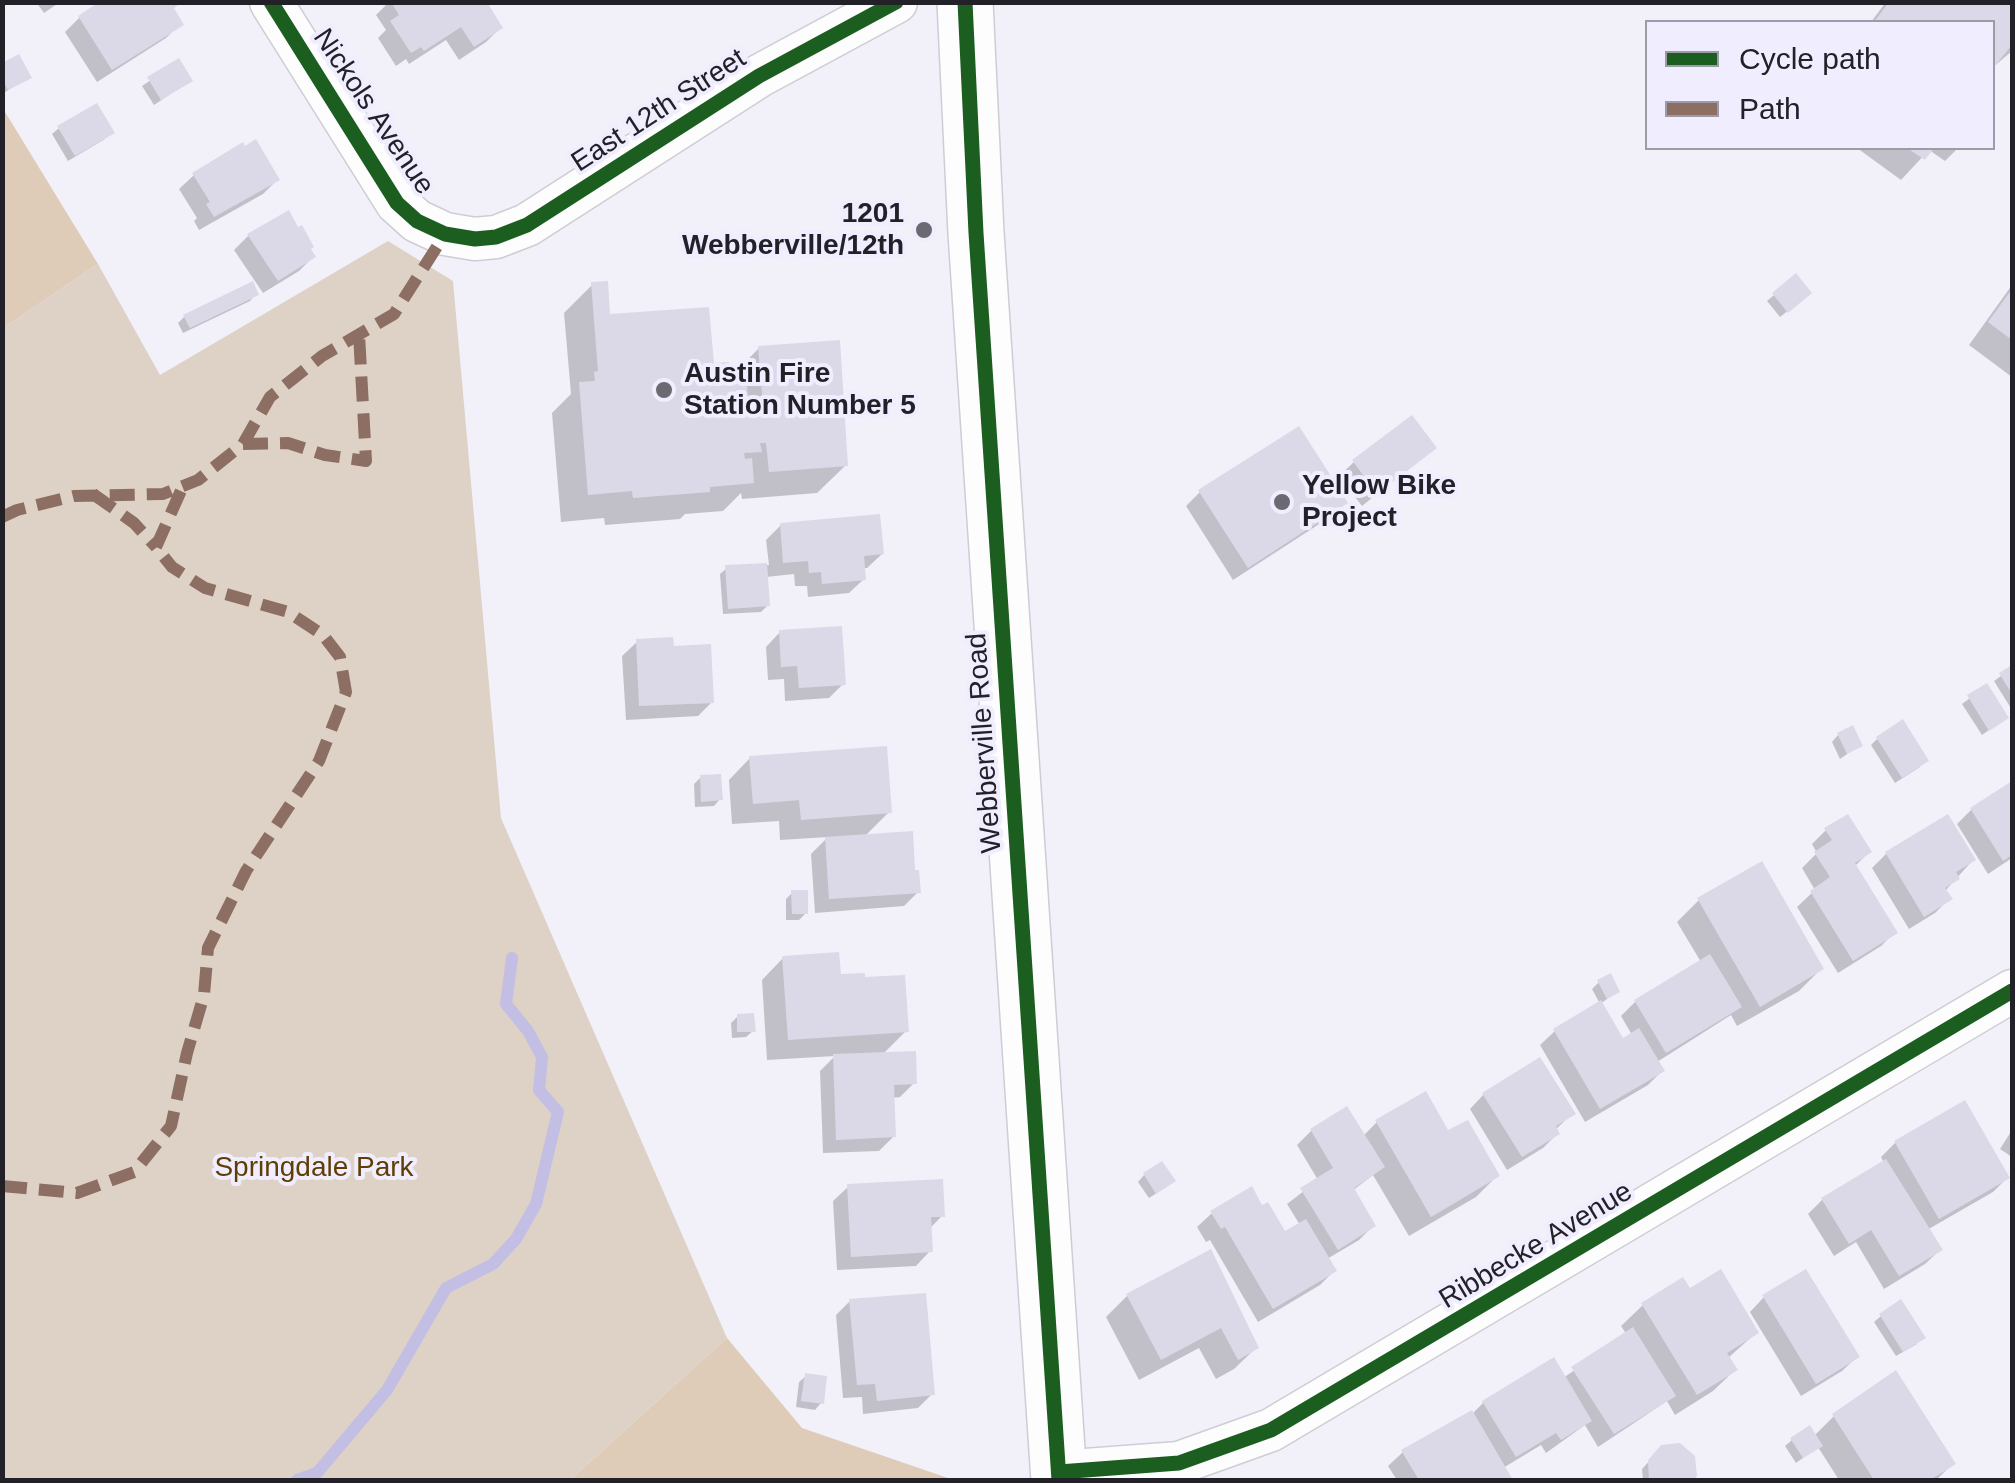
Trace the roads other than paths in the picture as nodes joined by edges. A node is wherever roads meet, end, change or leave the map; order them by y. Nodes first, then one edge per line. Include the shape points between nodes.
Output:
1 (272, 2) edge
2 (896, 2) edge
3 (965, 2) edge
4 (445, 234) joint
5 (2012, 991) edge
6 (1059, 1476) edge

1 - 4 street, Nickols Avenue via 397,202 416,221
2 - 4 street, East 12th Street via 759,76 527,225 486,238
3 - 6 street, Webberville Road
5 - 6 street, Ribbecke Avenue via 1271,1430 1179,1463

